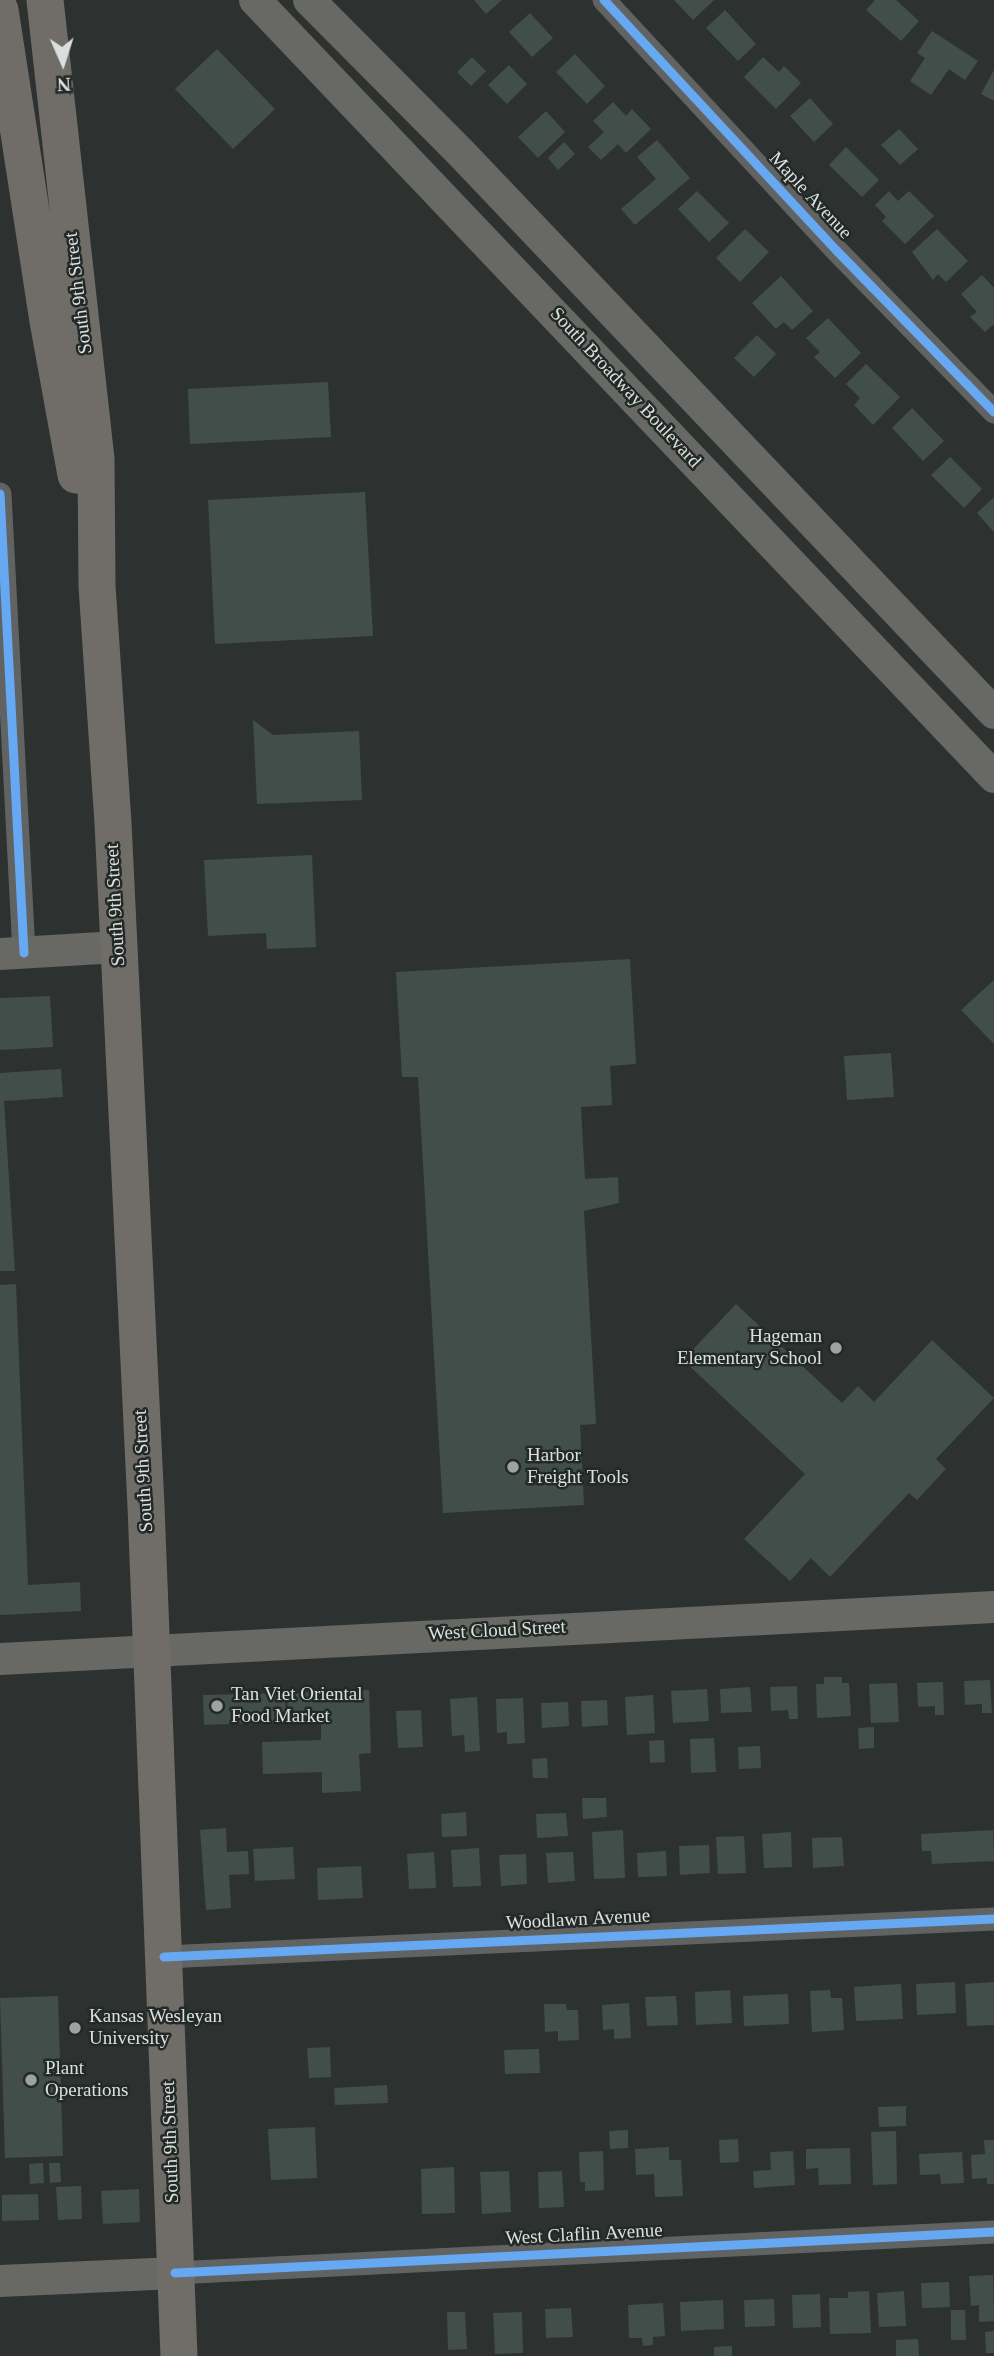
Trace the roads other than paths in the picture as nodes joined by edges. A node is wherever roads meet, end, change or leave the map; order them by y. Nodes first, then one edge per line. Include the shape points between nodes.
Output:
1 (45, 0) edge
2 (255, 0) edge
3 (309, 0) edge
4 (604, 0) edge
5 (0, 10) edge
6 (994, 412) edge
7 (0, 494) edge
8 (97, 586) junction
9 (994, 713) edge
10 (994, 777) edge
11 (118, 947) junction
12 (12, 953) edge
13 (994, 1607) edge
14 (150, 1650) junction
15 (0, 1659) edge
16 (994, 1919) edge
17 (164, 1956) junction
18 (994, 2232) edge
19 (175, 2273) junction
20 (0, 2281) edge
21 (179, 2356) edge

1 - 8 main road, South 9th Street via 96,459
2 - 10 main road, South Broadway Boulevard
3 - 9 main road via 471,163
4 - 6 street, Maple Avenue
5 - 8 main road, South 9th Street via 48,321
7 - 12 street
8 - 11 main road, South 9th Street
11 - 12 main road
11 - 14 main road, South 9th Street
13 - 14 main road, West Cloud Street
14 - 15 main road, West Cloud Street
14 - 17 main road, South 9th Street
16 - 17 street, Woodlawn Avenue
17 - 19 main road, South 9th Street
18 - 19 street, West Claflin Avenue
19 - 20 main road, West Claflin Avenue
19 - 21 main road, South 9th Street

